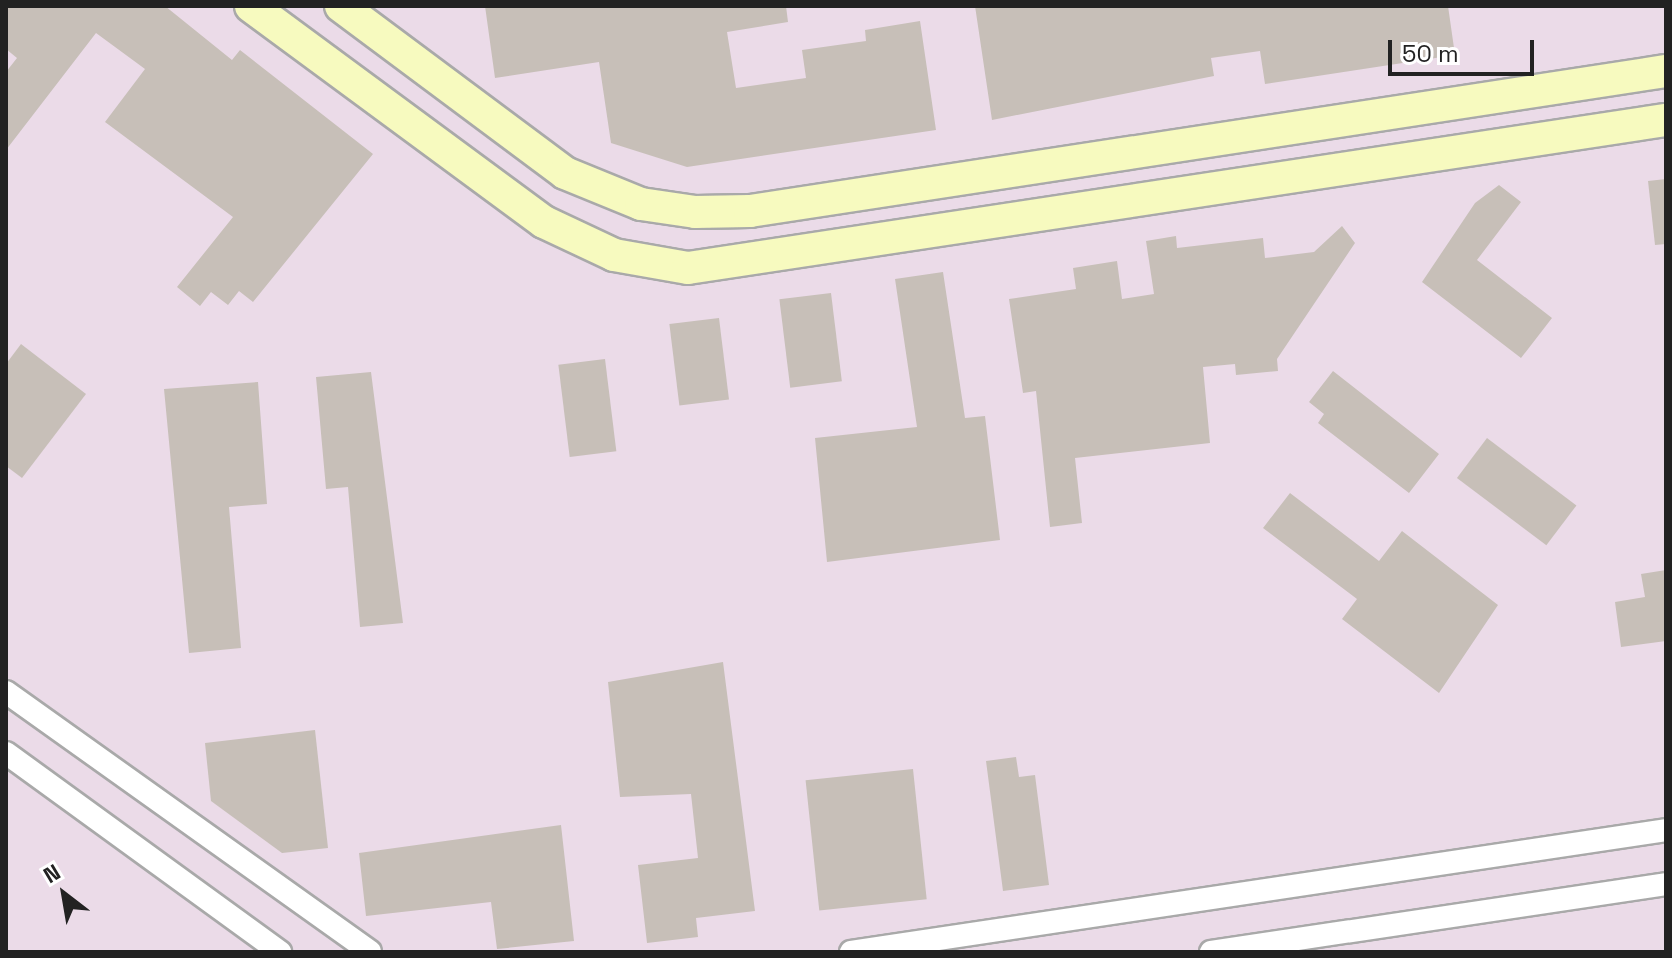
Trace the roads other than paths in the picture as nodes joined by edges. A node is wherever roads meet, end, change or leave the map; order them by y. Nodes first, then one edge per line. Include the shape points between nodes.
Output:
1 (251, 6) edge
2 (341, 6) edge
3 (1666, 71) edge
4 (1666, 120) edge
5 (6, 692) edge
6 (6, 753) edge
7 (1666, 830) edge
8 (1666, 884) edge
9 (280, 952) edge
10 (370, 952) edge
11 (851, 952) edge
12 (1211, 952) edge

1 - 4 street via 544,222 614,255 676,267 713,268
2 - 3 street via 565,173 628,200 695,212 750,211
5 - 10 street
6 - 9 street
7 - 11 street
8 - 12 street

